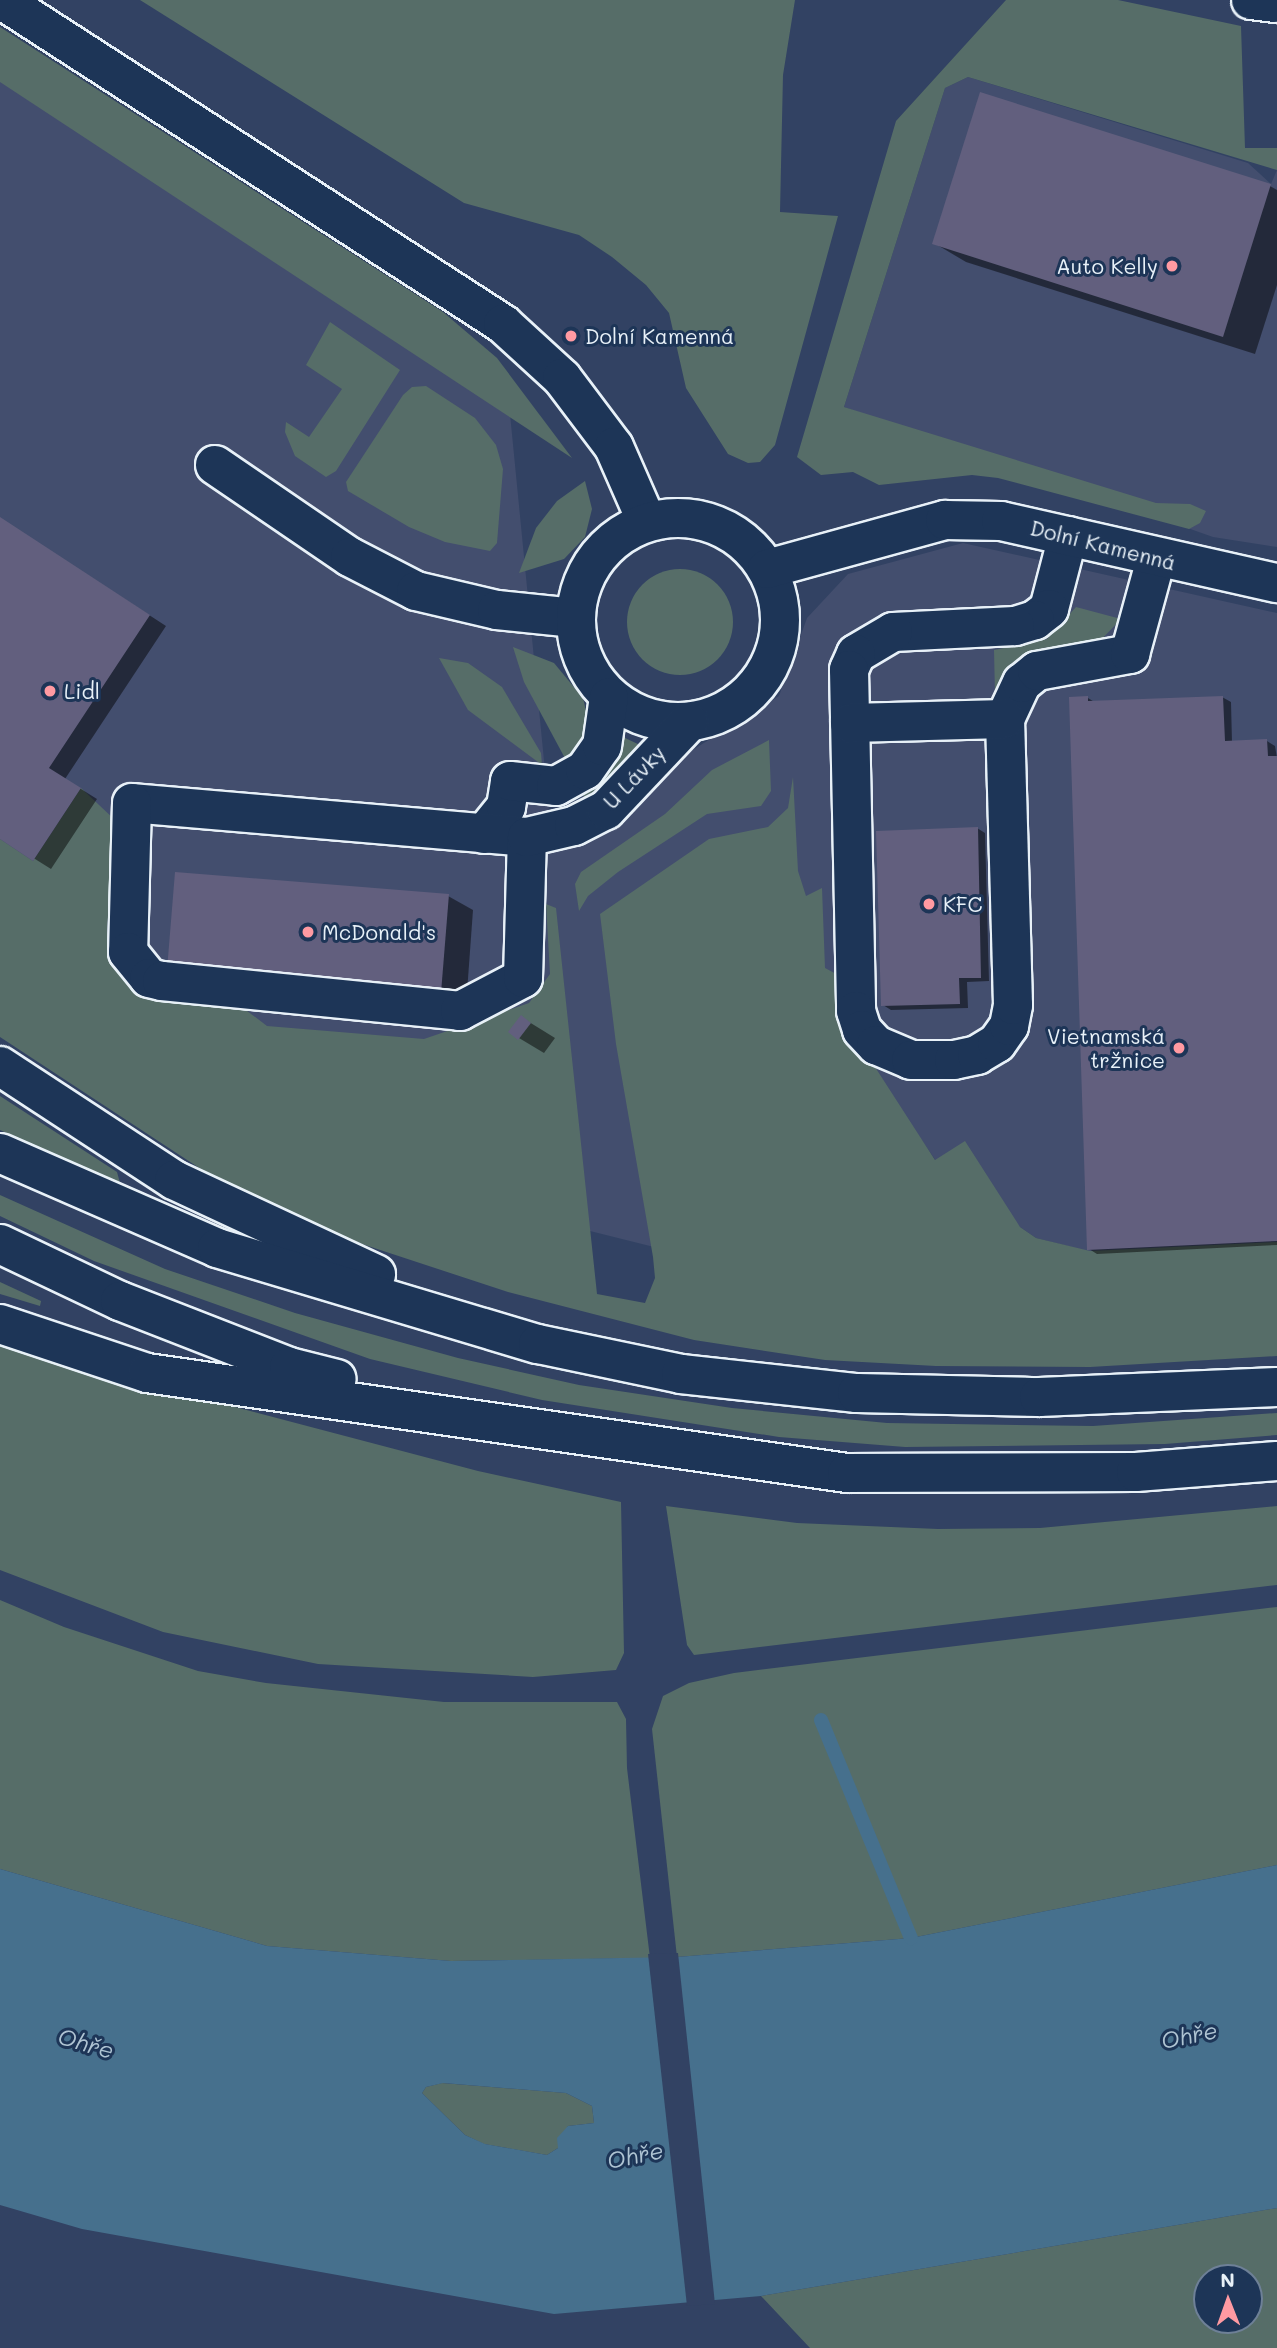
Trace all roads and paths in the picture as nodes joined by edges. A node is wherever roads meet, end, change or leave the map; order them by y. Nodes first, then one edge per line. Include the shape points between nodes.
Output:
1 (2, 0) edge
2 (1251, 0) edge
3 (1277, 3) edge
4 (215, 465) dead end
5 (647, 522) junction
6 (1068, 536) junction
7 (1156, 559) junction
8 (767, 569) junction
9 (1277, 583) edge
10 (575, 618) junction
11 (610, 696) junction
12 (1005, 719) junction
13 (689, 722) junction
14 (850, 723) junction
15 (484, 834) junction
16 (527, 837) junction
17 (0, 1066) edge
18 (0, 1153) edge
19 (0, 1244) edge
20 (0, 1324) edge
21 (538, 1344) junction
22 (1277, 1387) edge
23 (553, 1433) junction
24 (1277, 1461) edge

1 - 5 main road via 503,324 562,378 614,447
2 - 3 main road
4 - 10 main road via 349,556 416,591 497,610
5 - 8 main road via 681,518 715,525 745,542
5 - 10 main road via 618,537 596,559 581,587
6 - 7 main road, Dolní Kamenná
6 - 8 main road, Dolní Kamenná via 1001,521 945,520
6 - 14 main road via 1049,609 1035,621 1016,626 893,632 856,654 849,670
7 - 9 main road, Dolní Kamenná
7 - 12 main road via 1130,654 1038,671 1022,683
8 - 13 main road via 779,602 779,625 768,670 746,697 716,715
10 - 11 main road via 580,649 592,675
11 - 13 main road via 634,712 660,721
11 - 15 main road, U Lávky via 601,746 585,770 556,786 510,782 506,807
12 - 14 main road
12 - 14 main road via 1013,1004 1009,1026 997,1043 977,1055 954,1060 911,1060 876,1045 862,1030 856,1011
13 - 16 main road, U Lávky via 606,810 574,826
15 - 16 main road, U Lávky
15 - 16 main road, U Lávky via 132,803 128,952 149,978 460,1011 523,978
17 - 21 main road via 174,1180
18 - 21 main road via 216,1248
19 - 23 main road via 120,1301 289,1367
20 - 23 main road via 147,1373
21 - 22 main road via 681,1374 857,1393 1039,1397
23 - 24 main road via 847,1473 1136,1472

